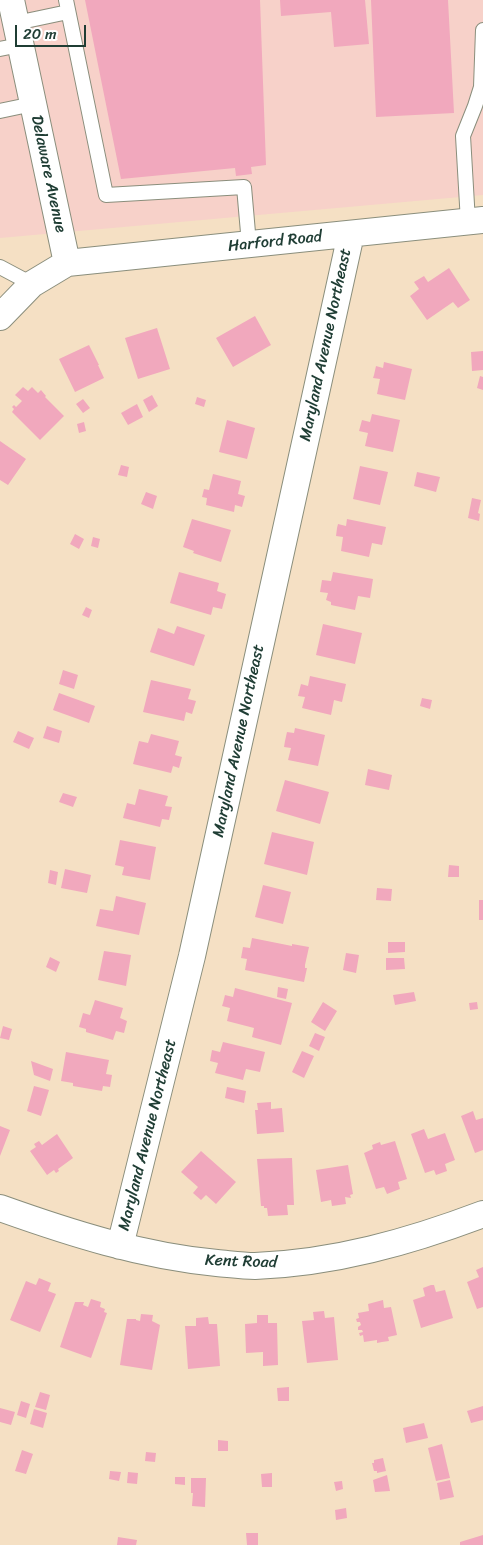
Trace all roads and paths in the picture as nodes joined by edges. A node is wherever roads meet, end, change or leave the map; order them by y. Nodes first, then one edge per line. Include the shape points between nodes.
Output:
1 (67, 6) edge
2 (12, 29) edge
3 (483, 30) edge
4 (33, 104) junction
5 (0, 111) edge
6 (476, 221) edge
7 (351, 234) junction
8 (250, 244) junction
9 (66, 263) junction
10 (0, 267) edge
11 (32, 284) junction
12 (0, 317) edge
13 (0, 1208) edge
14 (483, 1214) edge
15 (120, 1246) junction

1 - 2 lane
1 - 8 lane via 106,195 244,187
2 - 4 street, Delaware Avenue
3 - 6 lane via 480,87 463,136
4 - 5 lane
4 - 9 street, Delaware Avenue
6 - 7 street, Harford Road
7 - 8 street, Harford Road
7 - 15 street, Maryland Avenue Northeast via 194,946
8 - 9 street, Harford Road
9 - 11 street
10 - 11 lane
11 - 12 street
13 - 15 street, Kent Road
14 - 15 street, Kent Road via 406,1241 313,1262 253,1266 186,1260

